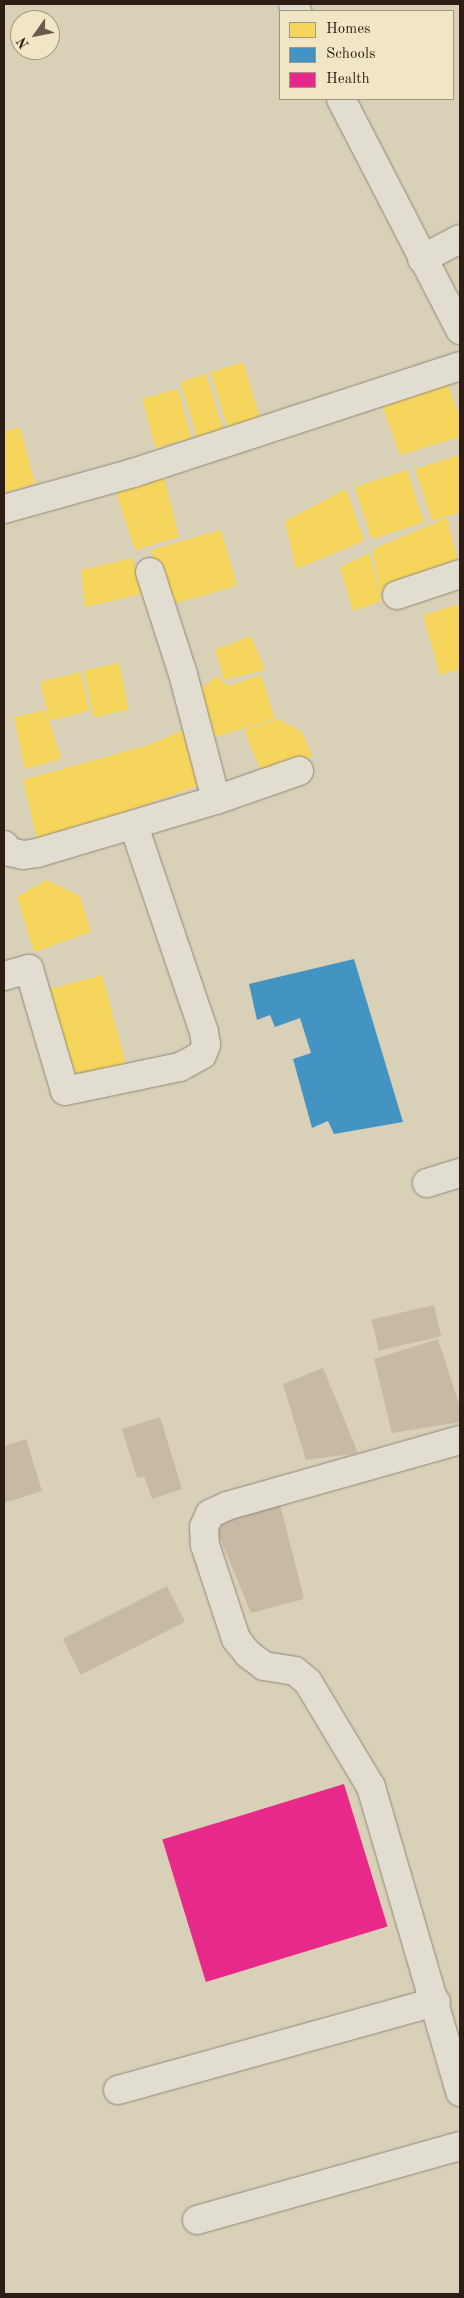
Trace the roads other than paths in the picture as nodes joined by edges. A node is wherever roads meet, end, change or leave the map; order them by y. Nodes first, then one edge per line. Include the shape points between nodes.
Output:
1 (342, 100) edge
2 (460, 239) edge
3 (422, 259) junction
4 (460, 330) edge
5 (460, 366) edge
6 (4, 509) edge
7 (150, 572) dead end
8 (460, 574) edge
9 (397, 595) dead end
10 (299, 771) dead end
11 (216, 800) junction
12 (134, 826) junction
13 (4, 845) edge
14 (4, 976) edge
15 (460, 1172) edge
16 (427, 1183) dead end
17 (460, 1440) edge
18 (436, 2002) junction
19 (118, 2090) dead end
20 (460, 2092) edge
21 (460, 2146) edge
22 (198, 2220) dead end

1 - 3 street
2 - 3 street
3 - 4 street
5 - 6 street via 133,473
7 - 11 street via 183,674
8 - 9 street
10 - 11 street
11 - 12 street
12 - 13 street via 23,855 10,852
12 - 14 street via 204,1032 206,1045 202,1055 180,1067 65,1091 29,969
15 - 16 street
17 - 18 street via 227,1506 210,1514 204,1527 205,1545 236,1639 264,1666 295,1671 308,1682 371,1787
18 - 19 street
18 - 20 street
21 - 22 street

